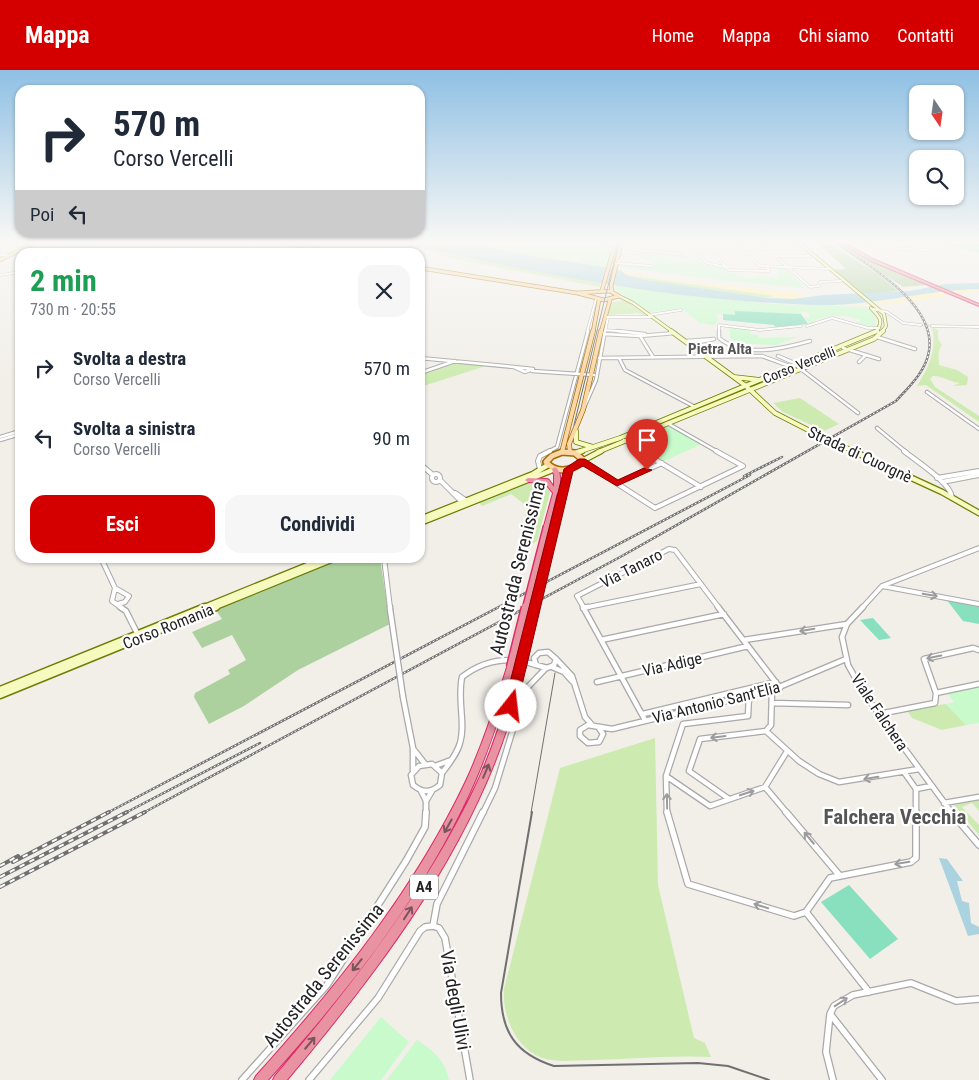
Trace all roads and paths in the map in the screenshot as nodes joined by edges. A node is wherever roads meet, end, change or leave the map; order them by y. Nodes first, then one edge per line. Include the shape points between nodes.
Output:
1 (547, 288) edge
2 (850, 288) edge
3 (939, 288) edge
4 (942, 288) edge
5 (602, 290) joint
6 (853, 290) joint
7 (612, 291) joint
8 (591, 295) junction
9 (618, 297) junction
10 (598, 299) junction
11 (610, 300) junction
12 (978, 304) edge
13 (875, 309) junction
14 (681, 310) dead end
15 (606, 316) junction
16 (651, 316) junction
17 (921, 326) tunnel mouth
18 (932, 326) tunnel mouth
19 (979, 327) edge
20 (879, 328) junction
21 (605, 332) junction
22 (610, 333) junction
23 (675, 333) junction
24 (652, 335) junction
25 (640, 336) junction
26 (877, 337) junction
27 (719, 338) junction
28 (810, 341) dead end
29 (600, 342) junction
30 (688, 343) junction
31 (761, 348) junction
32 (843, 348) junction
33 (915, 349) dead end
34 (847, 350) junction
35 (866, 355) junction
36 (706, 356) junction
37 (762, 356) junction
38 (778, 356) dead end
39 (653, 357) junction
40 (425, 358) edge
41 (599, 358) junction
42 (618, 358) junction
43 (879, 359) dead end
44 (455, 361) junction
45 (859, 362) dead end
46 (798, 367) junction
47 (532, 370) junction
48 (425, 371) edge
49 (545, 371) junction
50 (565, 374) junction
51 (579, 374) junction
52 (594, 374) junction
53 (734, 377) junction
54 (575, 380) junction
55 (762, 380) junction
56 (767, 383) junction
57 (748, 388) junction
58 (927, 392) dead end
59 (734, 396) junction
60 (760, 399) junction
61 (695, 407) junction
62 (858, 413) dead end
63 (567, 422) junction
64 (667, 423) junction
65 (878, 428) dead end
66 (979, 430) edge
67 (576, 431) junction
68 (15, 434) edge
69 (0, 438) edge
70 (620, 438) junction
71 (625, 441) junction
72 (601, 446) junction
73 (562, 452) junction
74 (572, 453) junction
75 (539, 459) junction
76 (582, 461) junction
77 (547, 463) junction
78 (662, 463) junction
79 (425, 468) edge
80 (555, 469) junction
81 (569, 469) junction
82 (540, 470) junction
83 (979, 471) edge
84 (979, 475) edge
85 (937, 478) junction
86 (528, 480) junction
87 (942, 482) junction
88 (617, 484) junction
89 (701, 486) junction
90 (948, 487) junction
91 (942, 492) junction
92 (557, 494) junction
93 (952, 496) junction
94 (465, 503) junction
95 (979, 512) edge
96 (425, 517) edge
97 (425, 521) edge
98 (979, 548) edge
99 (103, 563) edge
100 (313, 563) edge
101 (323, 563) edge
102 (385, 563) edge
103 (701, 584) junction
104 (882, 586) junction
105 (115, 588) junction
106 (123, 593) junction
107 (114, 597) junction
108 (127, 600) junction
109 (118, 604) junction
110 (979, 604) edge
111 (583, 608) junction
112 (126, 611) junction
113 (724, 614) junction
114 (847, 624) junction
115 (138, 636) junction
116 (601, 640) junction
117 (744, 640) junction
118 (748, 646) junction
119 (979, 650) edge
120 (534, 658) junction
121 (556, 659) junction
122 (846, 659) junction
123 (517, 665) junction
124 (537, 666) junction
125 (552, 667) junction
126 (546, 668) junction
127 (538, 674) junction
128 (622, 676) junction
129 (573, 682) junction
130 (597, 682) dead end
131 (776, 682) junction
132 (979, 684) edge
133 (780, 688) junction
134 (0, 690) edge
135 (772, 690) junction
136 (936, 693) junction
137 (0, 695) edge
138 (749, 696) junction
139 (772, 703) junction
140 (848, 705) dead end
141 (643, 714) junction
142 (879, 714) junction
143 (585, 717) junction
144 (645, 720) junction
145 (592, 725) junction
146 (584, 726) junction
147 (599, 728) junction
148 (612, 729) junction
149 (766, 731) junction
150 (603, 734) junction
151 (413, 748) junction
152 (786, 753) junction
153 (455, 758) junction
154 (425, 764) junction
155 (436, 766) junction
156 (919, 769) junction
157 (413, 772) junction
158 (904, 772) junction
159 (442, 773) junction
160 (666, 776) junction
161 (931, 786) junction
162 (765, 787) junction
163 (916, 789) junction
164 (421, 791) junction
165 (432, 791) junction
166 (979, 797) edge
167 (729, 799) junction
168 (426, 801) junction
169 (944, 803) junction
170 (979, 846) edge
171 (840, 876) junction
172 (806, 912) junction
173 (433, 926) junction
174 (869, 992) junction
175 (979, 999) edge
176 (830, 1014) junction
177 (242, 1080) edge
178 (260, 1080) edge
179 (279, 1080) edge
180 (309, 1080) edge
181 (470, 1080) edge
182 (832, 1080) edge
183 (882, 1080) edge

1 - 8 main road
2 - 6 main road
3 - 12 highway
4 - 12 highway
5 - 7 main road
5 - 8 main road
6 - 13 main road
7 - 9 main road
8 - 10 main road
9 - 11 main road
9 - 16 main road, Strada di Cuorgnè
10 - 11 main road
10 - 51 main road via 598,312
11 - 15 main road
13 - 17 street via 902,323
13 - 20 main road via 881,320
13 - 26 main road via 886,317 887,325
14 - 16 street
15 - 16 street
15 - 21 street
15 - 29 main road
16 - 23 main road, Strada di Cuorgnè
18 - 19 street
20 - 27 street via 866,328 832,318 807,326 809,328 796,326 759,330 720,325
20 - 32 main road, Corso Vercelli via 870,336
21 - 22 street
21 - 29 street
22 - 24 street
22 - 25 street
23 - 24 street
23 - 30 main road, Strada di Cuorgnè
24 - 25 street
25 - 39 street
26 - 33 street
26 - 34 main road, Corso Vercelli
27 - 30 street
27 - 31 street via 730,347
28 - 31 street via 781,350
29 - 41 street
29 - 52 main road
30 - 36 main road, Strada di Cuorgnè
31 - 37 street
32 - 34 street
32 - 46 main road, Corso Vercelli
34 - 35 street
34 - 46 main road, Corso Vercelli
35 - 43 street
35 - 45 street
36 - 37 street
36 - 39 street
36 - 53 main road, Strada di Cuorgnè
37 - 46 street
38 - 46 street
39 - 42 street
40 - 44 street
41 - 42 street
41 - 52 street
42 - 61 street via 625,370
44 - 47 street via 522,368 525,372
44 - 48 street
46 - 55 main road, Corso Vercelli
46 - 56 main road, Corso Vercelli
46 - 62 street
47 - 49 street
47 - 51 street
49 - 50 street
49 - 51 street
50 - 51 street
50 - 54 street
51 - 52 street
51 - 54 street
51 - 63 main road
52 - 67 main road
53 - 55 main road
53 - 57 main road, Strada di Cuorgnè
54 - 63 street
55 - 57 main road, Corso Vercelli
56 - 57 main road, Corso Vercelli
56 - 60 main road via 759,390
57 - 59 main road, Corso Vercelli
57 - 60 main road, Strada di Cuorgnè
57 - 61 main road, Corso Vercelli
58 - 66 street
59 - 60 main road
59 - 64 main road, Corso Vercelli
60 - 91 main road, Strada di Cuorgnè, bridge via 785,419
61 - 70 main road, Corso Vercelli
63 - 73 main road
63 - 75 street via 557,447
64 - 71 main road, Corso Vercelli
64 - 89 street via 743,466
65 - 85 street
67 - 72 main road via 578,444
67 - 74 main road via 569,444
68 - 69 street
70 - 71 street
70 - 72 main road, Corso Vercelli
71 - 76 main road, Corso Vercelli
71 - 78 street
72 - 74 main road, Corso Vercelli
73 - 74 main road
73 - 77 main road via 552,456
74 - 76 main road
75 - 77 street
75 - 82 street
76 - 81 main road
76 - 88 street
77 - 80 main road
77 - 82 main road
78 - 88 street
78 - 89 street
79 - 94 street via 440,476 440,480
80 - 81 main road
80 - 86 main road
80 - 92 highway, Autostrada Serenissima / A4
81 - 92 highway, Autostrada Serenissima / A4
82 - 94 main road
83 - 85 street
84 - 87 street
85 - 87 street
86 - 92 highway via 546,481
86 - 94 main road
87 - 90 street
88 - 89 street via 655,508
90 - 91 street
90 - 93 street
91 - 93 main road, Strada di Cuorgnè
92 - 123 highway, Autostrada Serenissima / A4, bridge
93 - 95 main road, Strada di Cuorgnè
94 - 96 main road
94 - 97 main road
98 - 104 street
99 - 105 street
100 - 115 main road, Corso Romania
101 - 115 main road, Corso Romania
102 - 151 street, bridge
103 - 111 street, Via Tanaro
103 - 111 street, Via Tanaro via 675,550 669,549 577,596
103 - 113 street, Via Tanaro
104 -> 110 street
104 - 114 street
105 - 106 street
105 - 107 street
106 - 107 street
106 - 108 street via 129,596
107 - 109 street via 112,601
108 - 109 street
108 - 112 street
109 - 112 street
111 - 116 street
112 - 115 street
113 - 116 street
113 - 117 street, Via Tanaro
114 -> 117 street
114 - 122 street, Viale Falchera via 842,637
115 - 134 main road, Corso Romania
115 - 137 main road, Corso Romania
116 - 128 street
117 - 118 street, Via Tanaro
118 - 128 street, Via Adige
118 - 131 street, Via Tanaro
119 -> 136 street via 974,648 924,659
120 - 121 street via 545,652
120 - 123 street
120 - 124 street
121 - 125 street
121 - 129 street via 566,668
122 - 133 street, Via Antonio Sant'Elia
122 - 142 street, Viale Falchera
123 - 124 street
123 - 153 street via 486,661 473,666 462,677 463,734
123 -> 178 highway, Autostrada Serenissima / A4 via 483,754 428,861 360,962
179 -> 123 highway, Autostrada Serenissima / A4 via 328,1022 408,915 464,820 499,739
124 - 126 street
124 - 127 street
125 - 126 street
125 - 129 street via 564,672
126 - 127 street
127 - 173 street via 525,690 495,788 437,904
128 - 130 street, Via Adige
128 - 141 street
129 - 143 street
131 - 133 street, Via Tanaro
131 - 141 street, Via Antonio Sant'Elia
132 - 136 street
133 - 135 street, Via Antonio Sant'Elia
135 - 138 street, Via Antonio Sant'Elia
135 - 139 street
136 - 142 street via 934,703 929,706
138 - 144 street, Via Antonio Sant'Elia
138 - 160 street via 748,716 684,724
139 - 140 street
139 - 149 street via 771,725
141 - 144 street
142 - 156 street, Viale Falchera
143 - 145 street
143 - 146 street
144 - 148 street, Via Antonio Sant'Elia
145 - 146 street
145 - 147 street
146 - 150 street via 580,733 588,743 599,742
147 - 148 street, Via Antonio Sant'Elia
147 - 150 street
148 - 150 street, Via Antonio Sant'Elia
149 - 152 street
149 -> 167 street via 700,739 689,771
151 - 154 street
151 - 157 street
158 -> 152 street via 839,782 830,780
152 - 162 street
153 - 155 street
153 - 159 street
154 - 155 street
154 - 157 street
155 - 159 street
156 - 158 street
156 - 161 street, Viale Falchera
157 - 164 street via 413,785
158 - 163 street
159 - 165 street via 442,781
160 - 167 street via 710,806
172 -> 160 street via 794,916 688,884 667,812
161 - 163 street
161 - 169 street, Viale Falchera
167 -> 162 street
171 -> 162 street
163 -> 171 street via 916,858 911,862
164 - 165 street
164 - 168 street
165 - 168 street
166 - 169 street
168 - 177 street via 426,828 327,985
169 - 170 street, Viale Falchera
171 - 172 street via 830,878
172 - 174 street
173 - 180 street via 420,931 378,998
173 - 181 street, Via degli Ulivi via 439,928 445,938
174 - 175 street via 911,983 956,1001
176 -> 174 street via 834,1006 853,995
176 - 182 street via 826,1052
176 - 183 street

